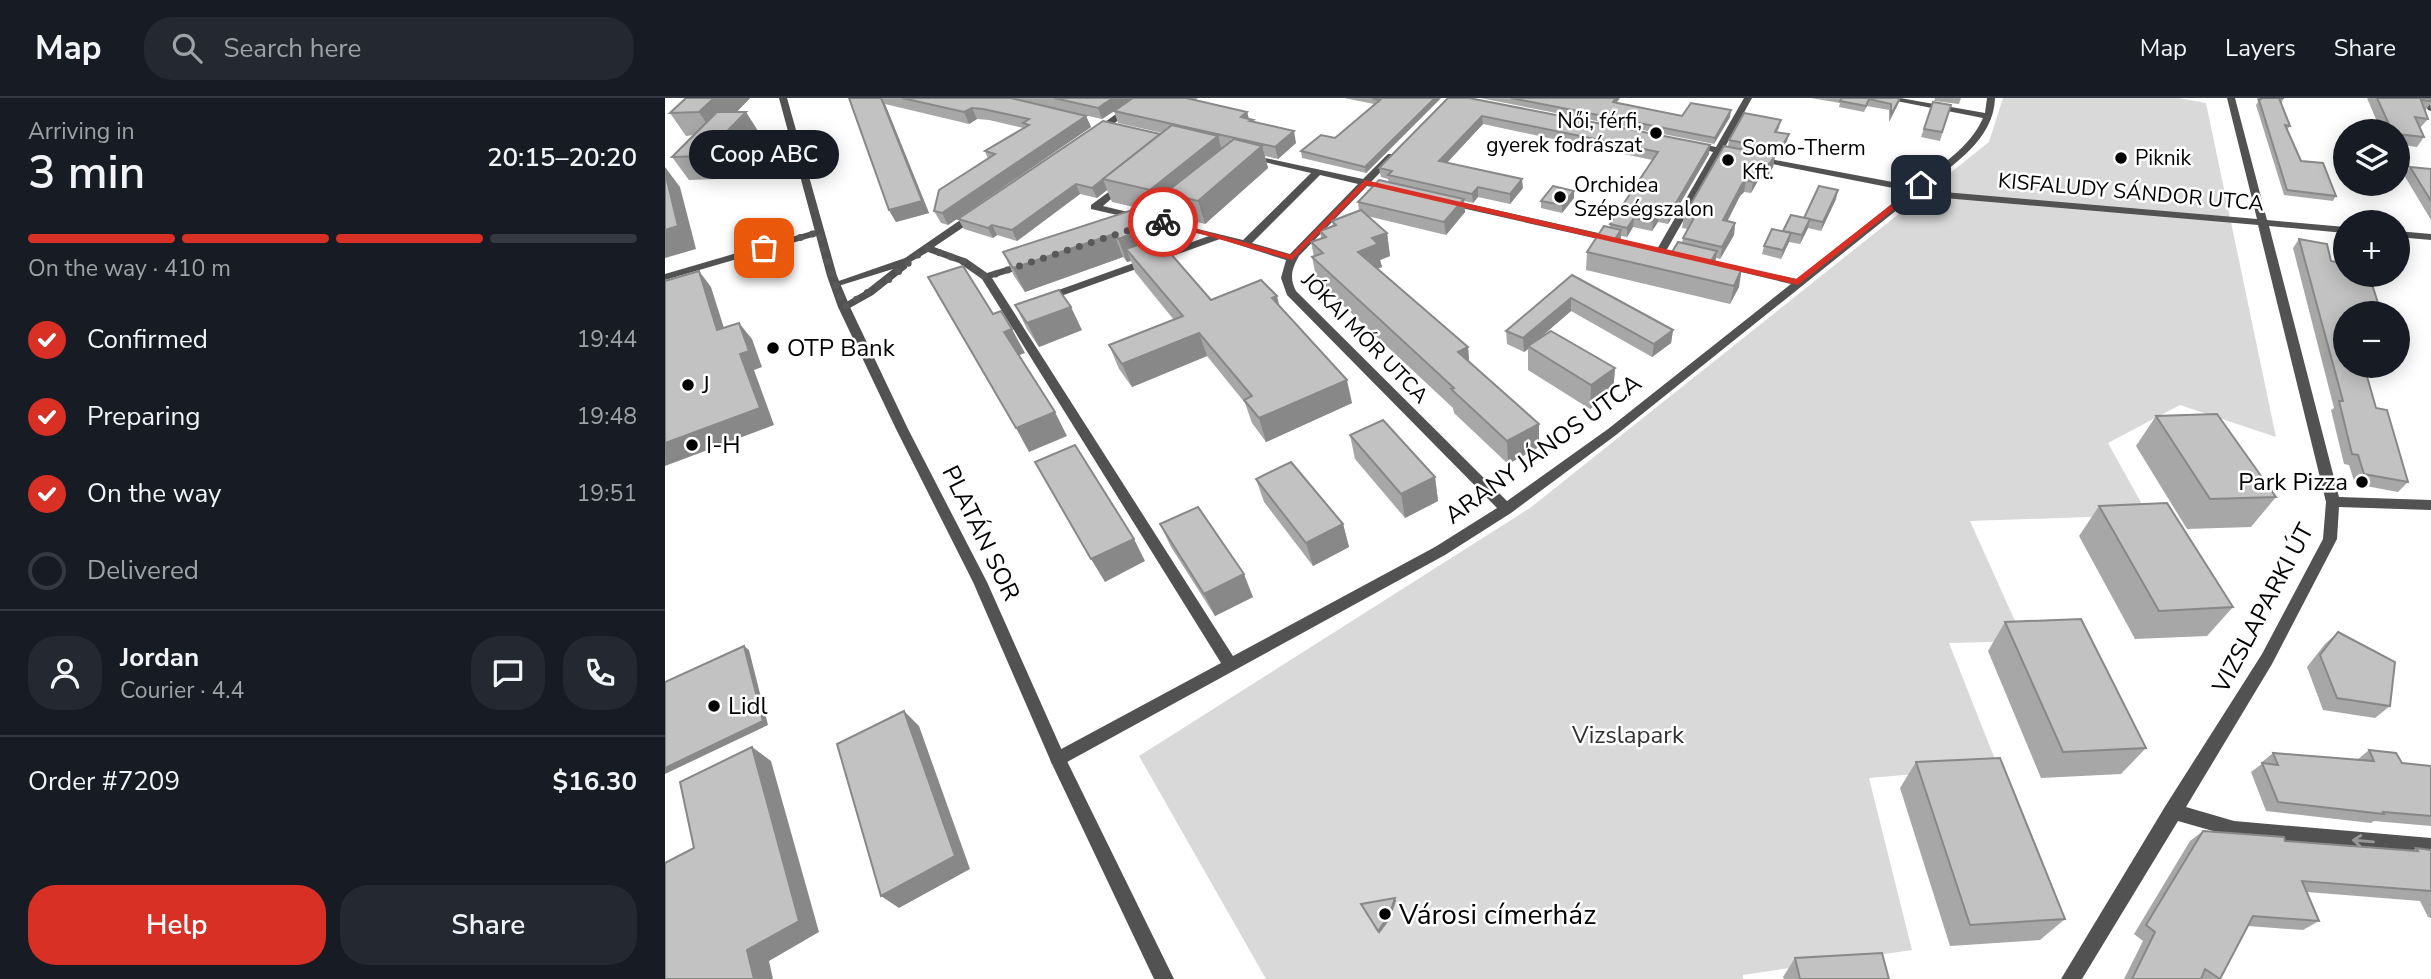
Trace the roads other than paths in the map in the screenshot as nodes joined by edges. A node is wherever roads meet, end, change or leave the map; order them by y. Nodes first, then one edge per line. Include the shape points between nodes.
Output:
1 (783, 98) edge
2 (1144, 98) edge
3 (1748, 98) edge
4 (1885, 98) edge
5 (1991, 98) edge
6 (2231, 98) edge
7 (2426, 98) edge
8 (2431, 108) edge
9 (1989, 116) junction
10 (1093, 123) edge
11 (1106, 126) junction
12 (1118, 128) edge
13 (1083, 141) edge
14 (1678, 142) edge
15 (1402, 145) edge
16 (1718, 150) junction
17 (1239, 154) edge
18 (1318, 172) junction
19 (1126, 182) edge
20 (1365, 183) junction
21 (1915, 189) junction
22 (1405, 192) edge
23 (1431, 198) edge
24 (982, 210) edge
25 (1167, 212) edge
26 (1157, 221) junction
27 (2262, 223) junction
28 (1131, 229) edge
29 (2333, 229) edge
30 (819, 232) junction
31 (2410, 235) edge
32 (1220, 236) junction
33 (2431, 237) edge
34 (1629, 243) edge
35 (1245, 244) junction
36 (926, 248) junction
37 (1673, 253) edge
38 (1292, 258) junction
39 (909, 260) junction
40 (1039, 260) edge
41 (1711, 262) edge
42 (665, 277) edge
43 (986, 277) junction
44 (1798, 282) junction
45 (835, 284) junction
46 (1033, 302) edge
47 (844, 307) junction
48 (2333, 502) junction
49 (2431, 505) edge
50 (1506, 509) junction
51 (1231, 666) junction
52 (1058, 759) junction
53 (2172, 811) junction
54 (2431, 847) edge
55 (1164, 979) edge
56 (2071, 979) edge

1 - 30 street, PLATÁN SOR
2 - 11 street
3 - 16 street
4 - 9 street
5 - 9 street, ARANY JÁNOS UTCA
6 - 27 street, VIZSLAPARKI ÚT
7 - 8 street
9 - 21 street, ARANY JÁNOS UTCA via 1962,153
10 - 11 street
11 - 12 street
11 - 13 street
14 - 16 street, KISFALUDY SÁNDOR UTCA
15 - 20 street, JÓKAI MÓR UTCA
16 - 21 street, KISFALUDY SÁNDOR UTCA
16 - 37 street via 1656,249
17 - 18 street
18 - 20 street
18 - 35 street
19 - 26 street via 1095,206
20 - 22 street
20 - 38 street, JÓKAI MÓR UTCA
21 - 27 street, KISFALUDY SÁNDOR UTCA
21 - 44 street, ARANY JÁNOS UTCA
23 - 34 street
24 - 36 street
25 - 26 street
26 - 28 street
26 - 32 street
27 - 29 street, KISFALUDY SÁNDOR UTCA
27 - 48 street, VIZSLAPARKI ÚT
30 - 42 street
30 - 45 street, PLATÁN SOR
31 - 33 street
32 - 35 street
32 - 46 street
35 - 38 street
36 - 39 street
36 - 43 street via 963,261
38 - 50 street, JÓKAI MÓR UTCA via 1285,283 1291,293
39 - 45 street
39 - 47 street via 891,278
40 - 43 street
41 - 44 street
43 - 51 street via 1015,309
44 - 50 street, ARANY JÁNOS UTCA via 1612,432
45 - 47 street, PLATÁN SOR
47 - 52 street, PLATÁN SOR via 979,582
48 - 49 street
48 - 53 street, VIZSLAPARKI ÚT via 2330,539 2267,659
50 - 51 street, ARANY JÁNOS UTCA via 1440,551
51 - 52 street, ARANY JÁNOS UTCA
52 - 55 street, PLATÁN SOR
54 -> 53 street via 2234,829
53 - 56 street, VIZSLAPARKI ÚT

